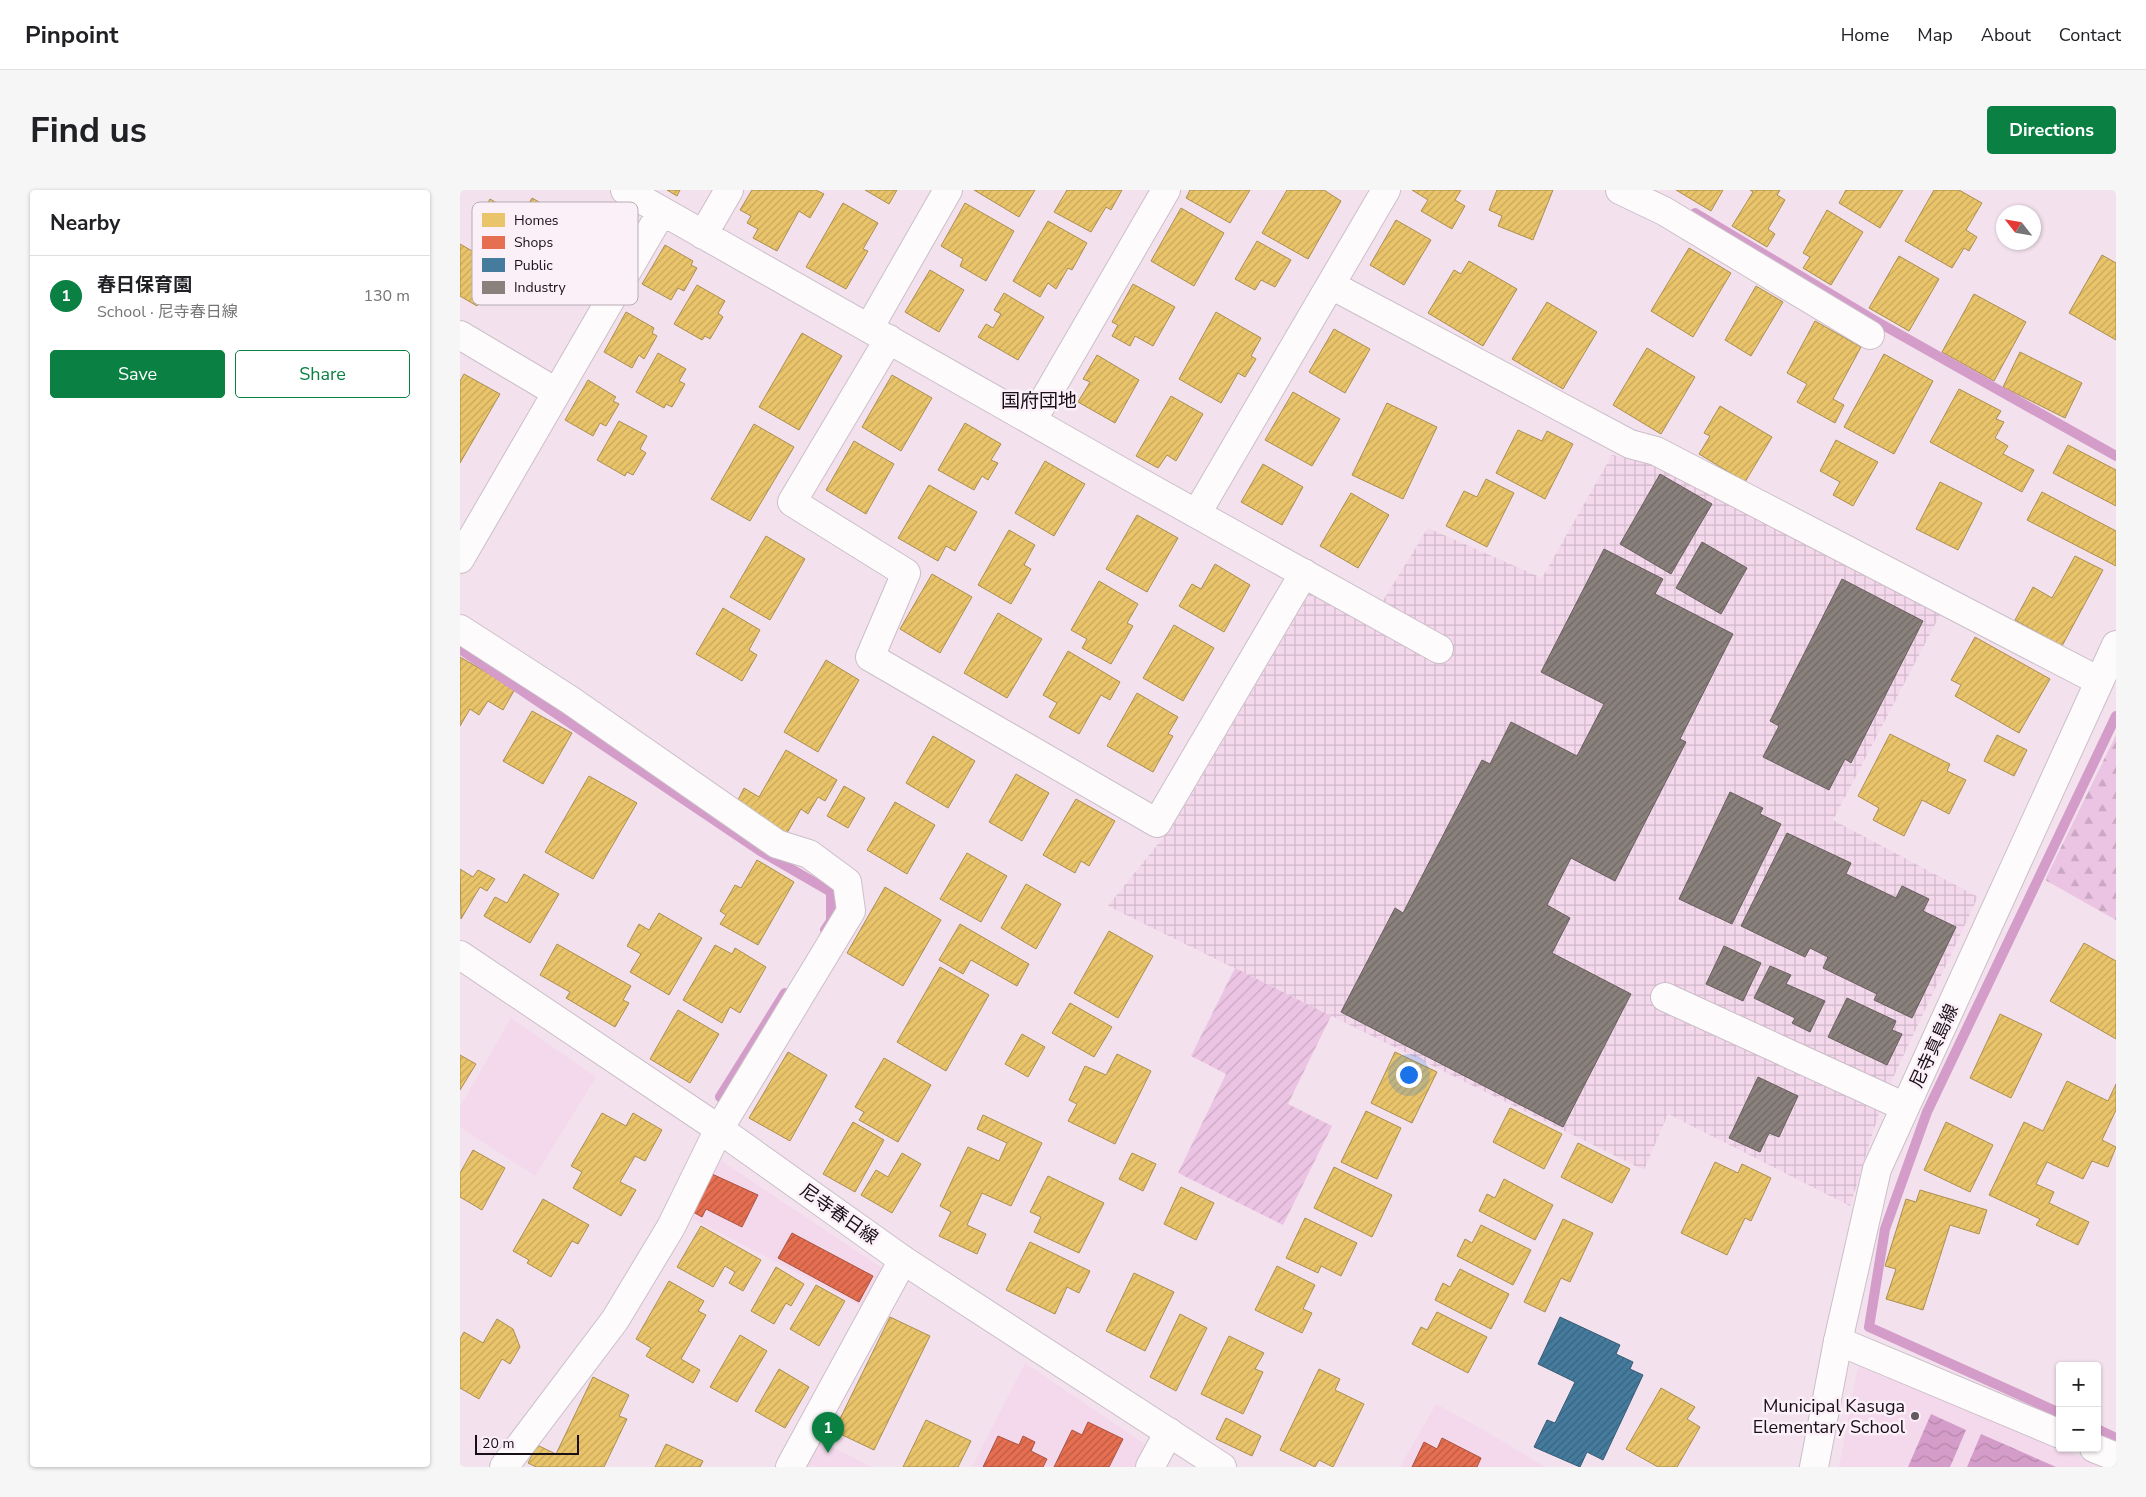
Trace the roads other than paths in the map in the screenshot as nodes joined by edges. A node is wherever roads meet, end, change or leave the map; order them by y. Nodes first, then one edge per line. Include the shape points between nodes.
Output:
1 (625, 190) edge
2 (729, 190) edge
3 (948, 190) edge
4 (1166, 190) edge
5 (1386, 190) edge
6 (1620, 190) edge
7 (662, 211) junction
8 (703, 235) junction
9 (638, 252) edge
10 (1331, 285) junction
11 (607, 305) edge
12 (879, 334) junction
13 (460, 335) edge
14 (1870, 335) dead end
15 (556, 392) junction
16 (1032, 421) junction
17 (1197, 513) junction
18 (460, 559) edge
19 (1304, 573) junction
20 (460, 630) edge
21 (2116, 645) edge
22 (1439, 649) dead end
23 (2099, 681) junction
24 (460, 955) edge
25 (1665, 997) dead end
26 (1905, 1107) junction
27 (719, 1129) junction
28 (903, 1260) junction
29 (1838, 1341) junction
30 (1169, 1432) junction
31 (2056, 1432) edge
32 (2101, 1451) edge
33 (2116, 1457) edge
34 (504, 1467) edge
35 (790, 1467) edge
36 (1150, 1467) edge
37 (1222, 1467) edge
38 (1814, 1467) edge

1 - 7 street
2 - 8 street
3 - 12 street
4 - 16 street
5 - 10 street
6 - 14 street via 1664,211
7 - 8 street
7 - 9 street
8 - 12 street
10 - 17 street
10 - 23 street via 1630,444 1656,451
11 - 15 street
12 - 16 street
12 - 19 street via 792,502 906,573 870,657 1157,823
13 - 15 street
15 - 18 street
16 - 17 street
17 - 19 street
19 - 22 street
20 - 27 street via 570,700 776,844 809,854 847,882 851,911
21 - 23 street, 尼寺真島線
23 - 26 street, 尼寺真島線
24 - 27 street, 尼寺春日線
25 - 26 street
26 - 29 street, 尼寺真島線 via 1876,1169
27 - 28 street, 尼寺春日線
27 - 34 street via 671,1227 615,1320
28 - 30 street, 尼寺春日線
28 - 35 street
29 - 31 street
29 - 38 street, 尼寺真島線
30 - 36 street
30 - 37 street, 尼寺春日線
32 - 33 street

